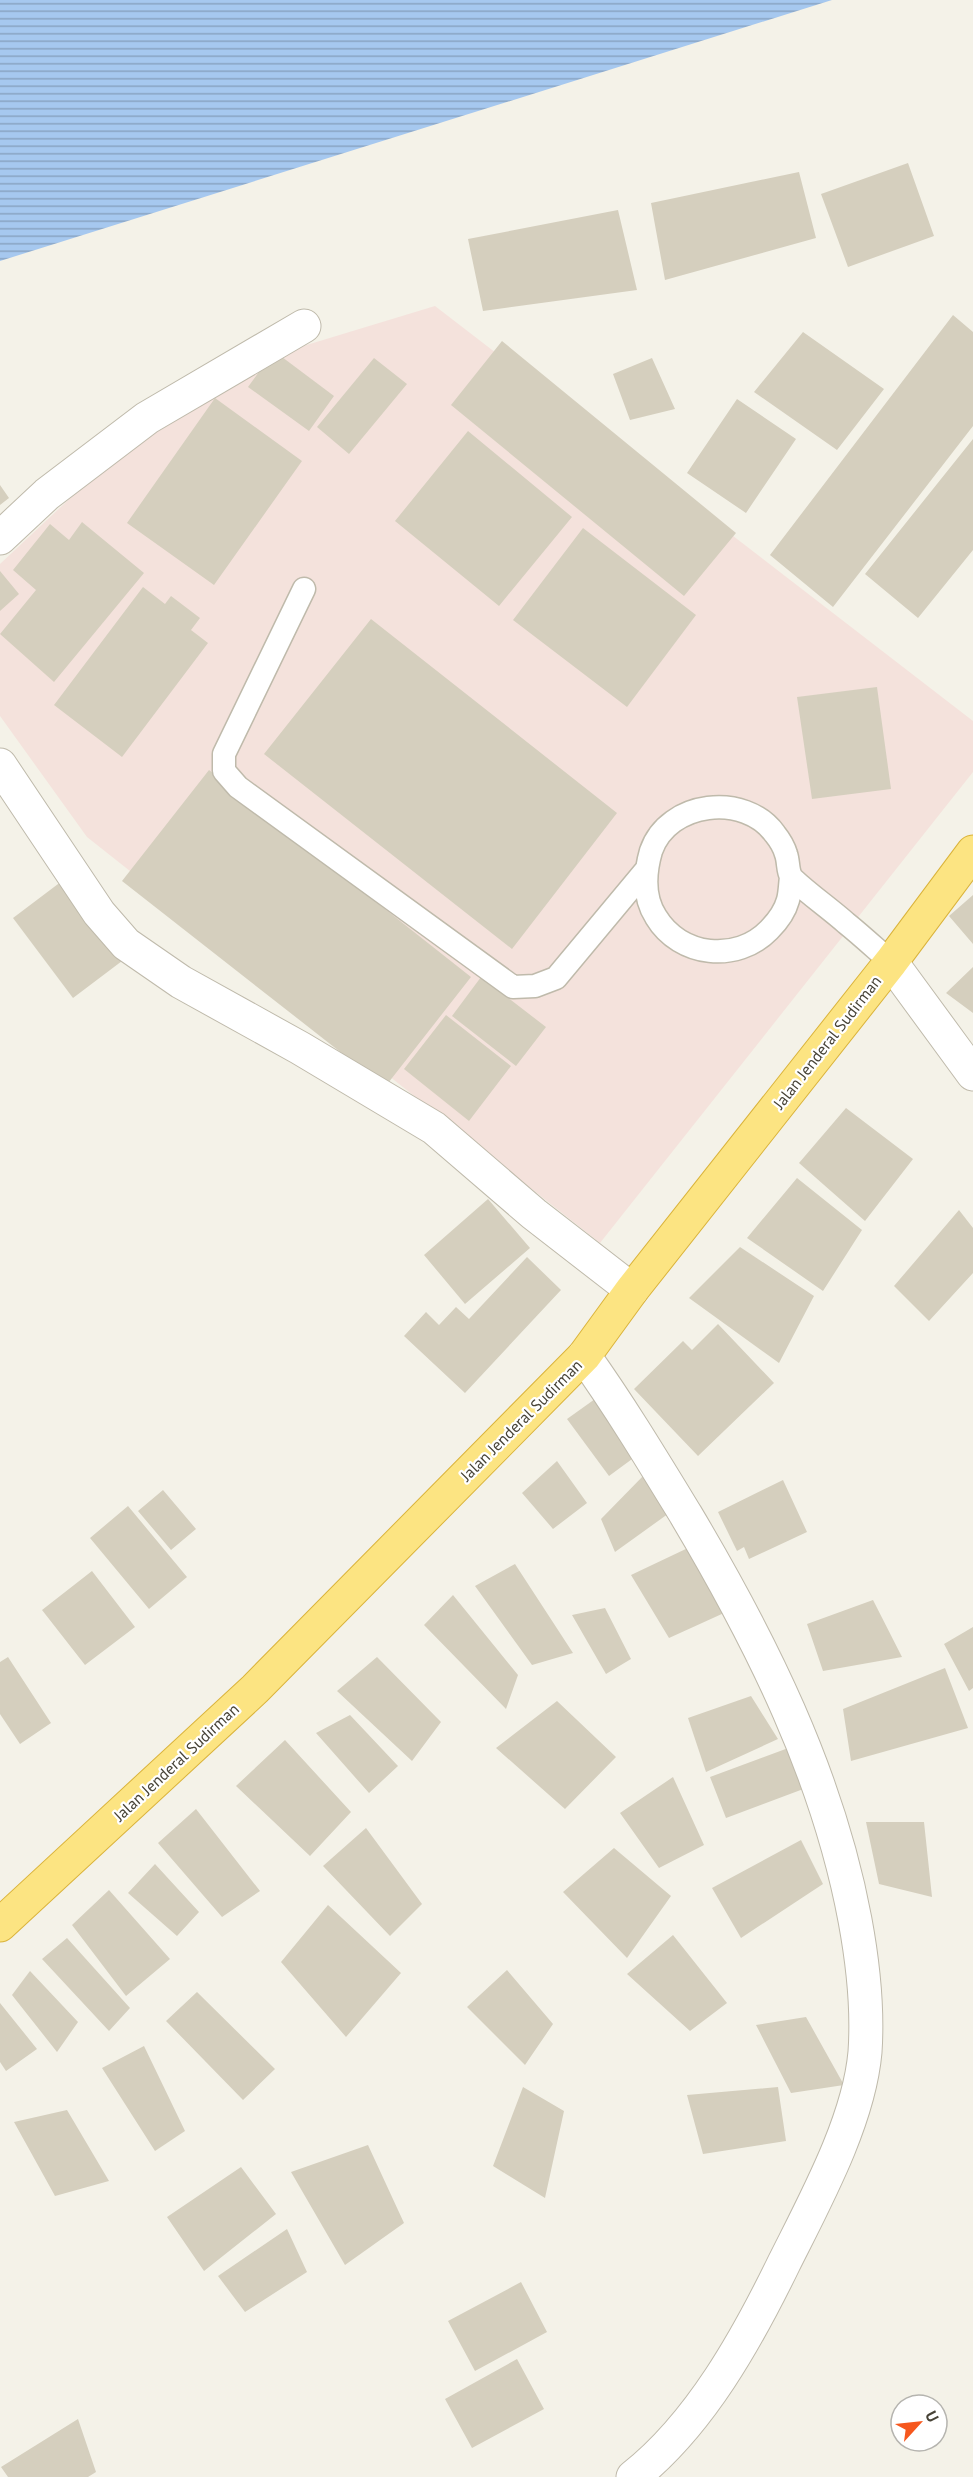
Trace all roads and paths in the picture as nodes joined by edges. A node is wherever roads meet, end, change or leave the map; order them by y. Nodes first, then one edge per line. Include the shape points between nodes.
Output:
1 (304, 326) dead end
2 (0, 538) edge
3 (304, 589) dead end
4 (0, 765) edge
5 (973, 852) edge
6 (646, 870) junction
7 (791, 877) junction
8 (892, 963) junction
9 (973, 1074) edge
10 (632, 1290) junction
11 (584, 1356) junction
12 (0, 1925) edge
13 (633, 2477) edge

1 - 2 street via 147,418 47,494
3 - 6 lane via 224,753 224,771 238,787 513,987 535,986 556,978
4 - 10 street via 99,913 126,944 182,982 434,1128 534,1214
5 - 8 highway, Jalan Jenderal Sudirman
6 - 7 lane via 653,847 667,827 686,813 710,807 733,808 756,817 774,832 786,853
6 - 7 lane via 647,894 655,917 692,948 715,953 740,950 761,939 777,922 788,900
7 - 8 lane
8 - 9 street
8 - 10 highway, Jalan Jenderal Sudirman
10 - 11 highway, Jalan Jenderal Sudirman
11 - 12 highway, Jalan Jenderal Sudirman via 255,1689
11 - 13 street via 627,1417 708,1553 783,1695 832,1824 854,1916 866,2010 856,2094 838,2148 759,2315 718,2383 655,2460

